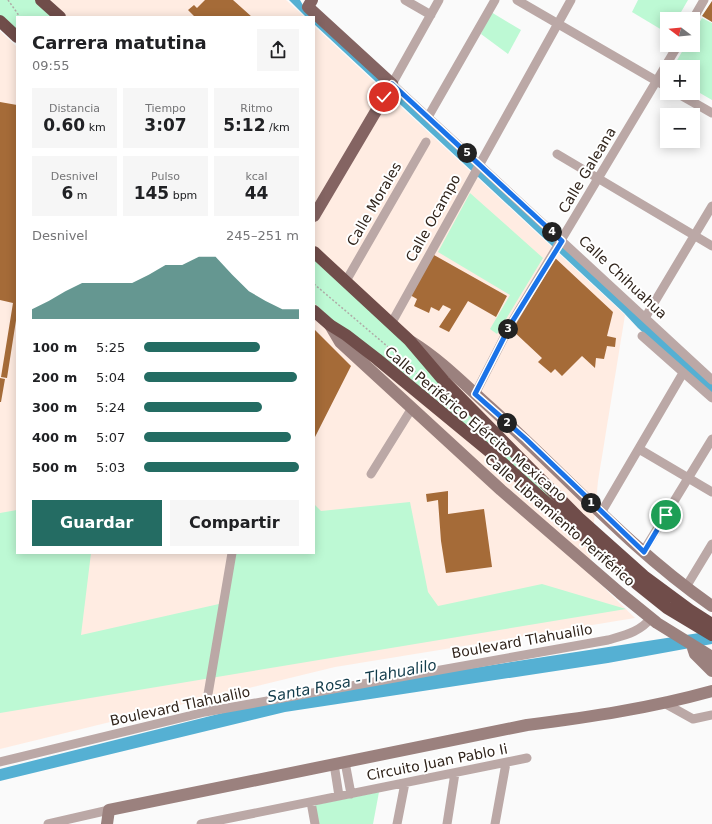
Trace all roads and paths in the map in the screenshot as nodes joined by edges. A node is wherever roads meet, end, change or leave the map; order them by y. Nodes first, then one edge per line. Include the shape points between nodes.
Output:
1 (8, 0) edge
2 (41, 0) edge
3 (405, 0) edge
4 (439, 0) edge
5 (495, 0) edge
6 (517, 0) edge
7 (571, 0) edge
8 (704, 0) edge
9 (307, 2) edge
10 (697, 12) edge
11 (431, 15) junction
12 (19, 16) edge
13 (59, 16) edge
14 (558, 24) junction
15 (2, 26) edge
16 (16, 36) edge
17 (674, 52) edge
18 (656, 81) junction
19 (660, 83) edge
20 (389, 89) junction
21 (689, 100) edge
22 (712, 114) edge
23 (428, 117) junction
24 (426, 142) dead end
25 (557, 154) dead end
26 (478, 166) junction
27 (598, 179) junction
28 (712, 206) edge
29 (315, 214) edge
30 (694, 236) junction
31 (560, 243) junction
32 (712, 246) edge
33 (315, 253) edge
34 (346, 280) junction
35 (315, 285) edge
36 (315, 312) edge
37 (645, 318) junction
38 (391, 324) junction
39 (330, 325) junction
40 (642, 336) dead end
41 (409, 340) junction
42 (683, 373) junction
43 (712, 380) edge
44 (475, 394) junction
45 (712, 398) edge
46 (448, 405) dead end
47 (412, 408) junction
48 (712, 439) edge
49 (638, 449) junction
50 (371, 474) dead end
51 (688, 478) junction
52 (712, 492) edge
53 (601, 513) junction
54 (712, 544) edge
55 (644, 552) junction
56 (232, 554) edge
57 (686, 587) junction
58 (712, 606) edge
59 (654, 620) junction
60 (712, 624) edge
61 (712, 635) edge
62 (690, 644) junction
63 (712, 657) edge
64 (712, 671) edge
65 (712, 691) edge
66 (666, 704) junction
67 (205, 712) junction
68 (712, 715) edge
69 (527, 758) dead end
70 (0, 762) edge
71 (339, 763) junction
72 (506, 763) junction
73 (455, 773) junction
74 (405, 783) junction
75 (351, 794) junction
76 (340, 796) junction
77 (311, 802) junction
78 (109, 810) junction
79 (48, 824) edge
80 (107, 824) edge
81 (201, 824) edge
82 (315, 824) edge
83 (397, 824) edge
84 (447, 824) edge
85 (496, 824) edge

1 - 12 path
2 - 13 highway
3 - 11 street
4 - 11 street
5 - 23 street
6 - 14 street
7 - 14 street, Calle Ocampo
8 - 10 street
9 - 20 main road, Calle Chihuahua
11 - 20 street
14 - 18 street
14 - 26 street, Calle Ocampo
15 - 16 highway
17 - 18 street, Calle Galeana
18 - 19 street
18 - 27 street, Calle Galeana
20 - 23 street, Calle Chihuahua
20 - 29 main road
21 - 22 street
23 - 26 street, Calle Chihuahua
24 - 34 street, Calle Morales
25 - 27 street
26 - 31 street, Calle Chihuahua
26 - 38 street, Calle Ocampo
27 - 30 street
27 - 31 street, Calle Galeana
28 - 30 street
30 - 32 street
30 - 37 street
31 - 37 street, Calle Chihuahua
31 - 44 street, Calle Galeana via 512,322
33 - 34 highway, Calle Periférico Ejército Mexicano
34 - 38 highway, Calle Periférico Ejército Mexicano
35 - 46 path via 387,346 445,399
36 - 39 highway, Calle Periférico Ejército Mexicano
37 - 43 street, Calle Chihuahua
38 - 41 highway, Calle Periférico Ejército Mexicano
39 - 47 main road, Calle Libramiento Periférico via 340,342
39 - 61 highway, Calle Periférico Ejército Mexicano via 346,335 496,457 615,566 667,608
40 - 42 street
41 - 44 main road via 436,358
41 - 60 highway, Calle Periférico Ejército Mexicano via 444,381 610,547 675,600
42 - 45 street
42 - 49 street
44 - 53 main road via 526,439
47 - 50 street
47 - 59 main road, Calle Libramiento Periférico via 501,490
48 - 51 street
49 - 51 street
49 - 53 street
51 - 52 street
51 - 55 street
53 - 55 main road
54 - 57 street
55 - 57 main road
56 - 67 street
57 - 58 main road
59 - 62 main road, Calle Libramiento Periférico
59 - 67 street, Boulevard Tlahualilo via 644,627 608,640
62 - 63 main road, Calle Libramiento Periférico
62 - 64 main road via 695,654
65 - 66 main road
66 - 68 street via 694,720
66 - 71 main road via 597,716 527,724
67 - 70 street, Boulevard Tlahualilo
69 - 72 street, Circuito Juan Pablo Ii
71 - 75 street, Circuito Juan Pablo Ii
71 - 76 street
71 - 78 main road
72 - 73 street, Circuito Juan Pablo Ii
72 - 85 street
73 - 74 street, Circuito Juan Pablo Ii
73 - 84 street
74 - 75 street, Circuito Juan Pablo Ii
74 - 83 street
75 - 76 street, Circuito Juan Pablo Ii
76 - 77 street, Circuito Juan Pablo Ii
77 - 81 street, Circuito Juan Pablo Ii
77 - 82 street
78 - 79 street
78 - 80 main road

